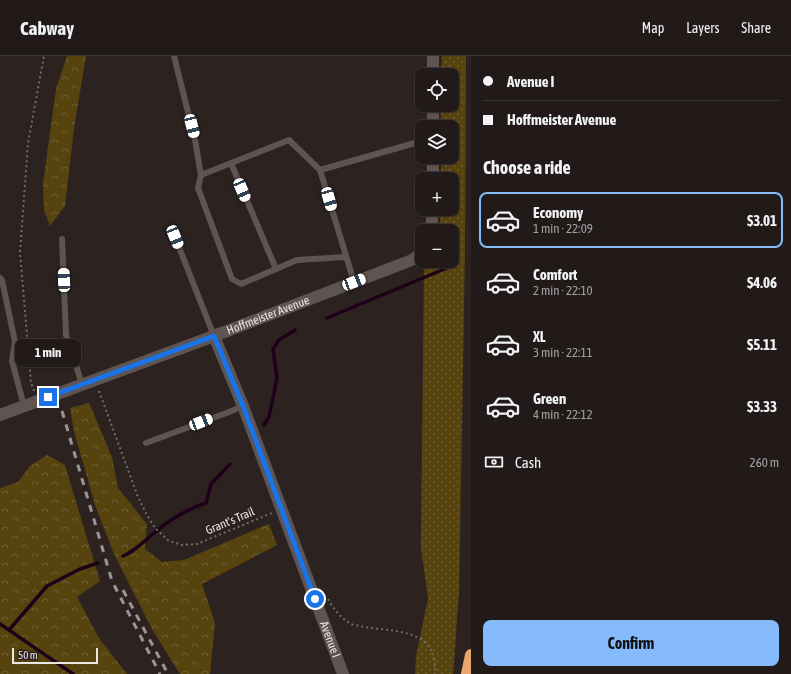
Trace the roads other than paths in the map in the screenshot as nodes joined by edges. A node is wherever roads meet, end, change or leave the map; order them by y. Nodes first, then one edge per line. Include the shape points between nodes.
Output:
1 (174, 56) edge
2 (433, 56) edge
3 (433, 68) edge
4 (415, 144) edge
5 (231, 163) junction
6 (320, 170) junction
7 (201, 175) junction
8 (175, 237) dead end
9 (62, 239) dead end
10 (346, 257) junction
11 (415, 258) edge
12 (276, 269) junction
13 (0, 278) edge
14 (354, 282) junction
15 (214, 336) junction
16 (82, 384) junction
17 (24, 406) junction
18 (243, 406) junction
19 (0, 415) edge
20 (146, 443) dead end
21 (471, 655) edge
22 (343, 674) edge
23 (467, 674) edge

1 - 7 lane
2 - 3 street
4 - 6 lane
5 - 6 lane via 289,140
5 - 7 lane
5 - 12 lane
6 - 10 lane
7 - 12 lane via 198,188 232,279 241,284
8 - 15 lane
9 - 16 lane via 66,335
10 - 12 lane via 297,260
10 - 14 lane
11 - 14 street, Hoffmeister Avenue
13 - 17 lane via 15,342 12,361
14 - 15 street, Hoffmeister Avenue
15 - 16 street, Hoffmeister Avenue
15 - 18 street, Avenue I
16 - 17 street, Hoffmeister Avenue
17 - 19 street, Hoffmeister Avenue
18 - 20 lane
18 - 22 street, Avenue I
21 - 23 highway

